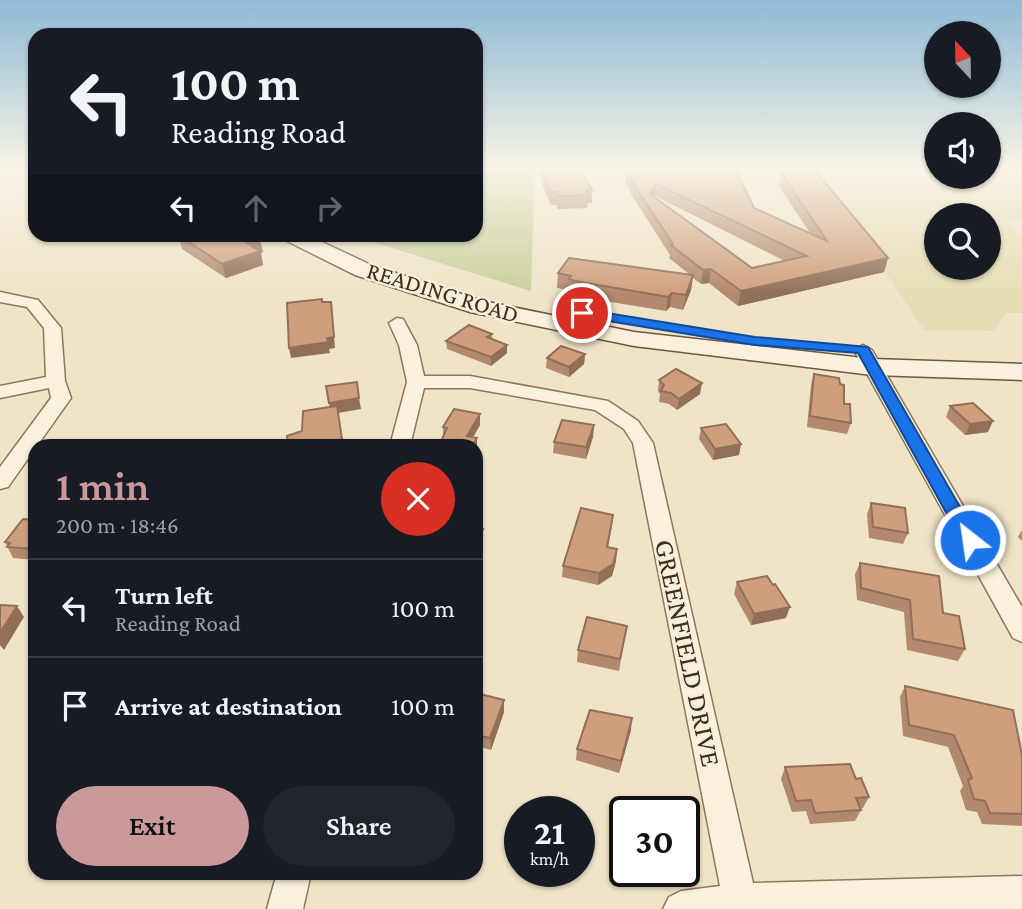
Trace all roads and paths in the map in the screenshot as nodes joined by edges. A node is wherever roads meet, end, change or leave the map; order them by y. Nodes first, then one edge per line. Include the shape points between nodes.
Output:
1 (305, 242) edge
2 (343, 242) edge
3 (0, 297) edge
4 (397, 323) dead end
5 (1022, 353) edge
6 (867, 358) junction
7 (1022, 372) edge
8 (56, 381) junction
9 (416, 382) junction
10 (0, 393) edge
11 (31, 439) edge
12 (402, 439) edge
13 (28, 443) edge
14 (0, 482) edge
15 (1022, 631) edge
16 (292, 880) edge
17 (1022, 893) edge
18 (740, 901) junction
19 (285, 909) edge
20 (681, 909) edge

1 - 6 main road, READING ROAD via 363,270 478,307 634,339
2 - 6 main road, READING ROAD via 394,264 538,304
3 - 8 street via 32,303 52,328
4 - 9 street via 408,345
5 - 6 main road, READING ROAD
6 - 7 main road, READING ROAD
6 - 15 street
8 - 10 street
8 - 11 street via 61,398
9 - 12 street
9 - 18 street, GREENFIELD DRIVE via 470,382 601,405 631,425 643,443
13 - 14 street
16 - 19 street
17 - 18 street
18 - 20 street

